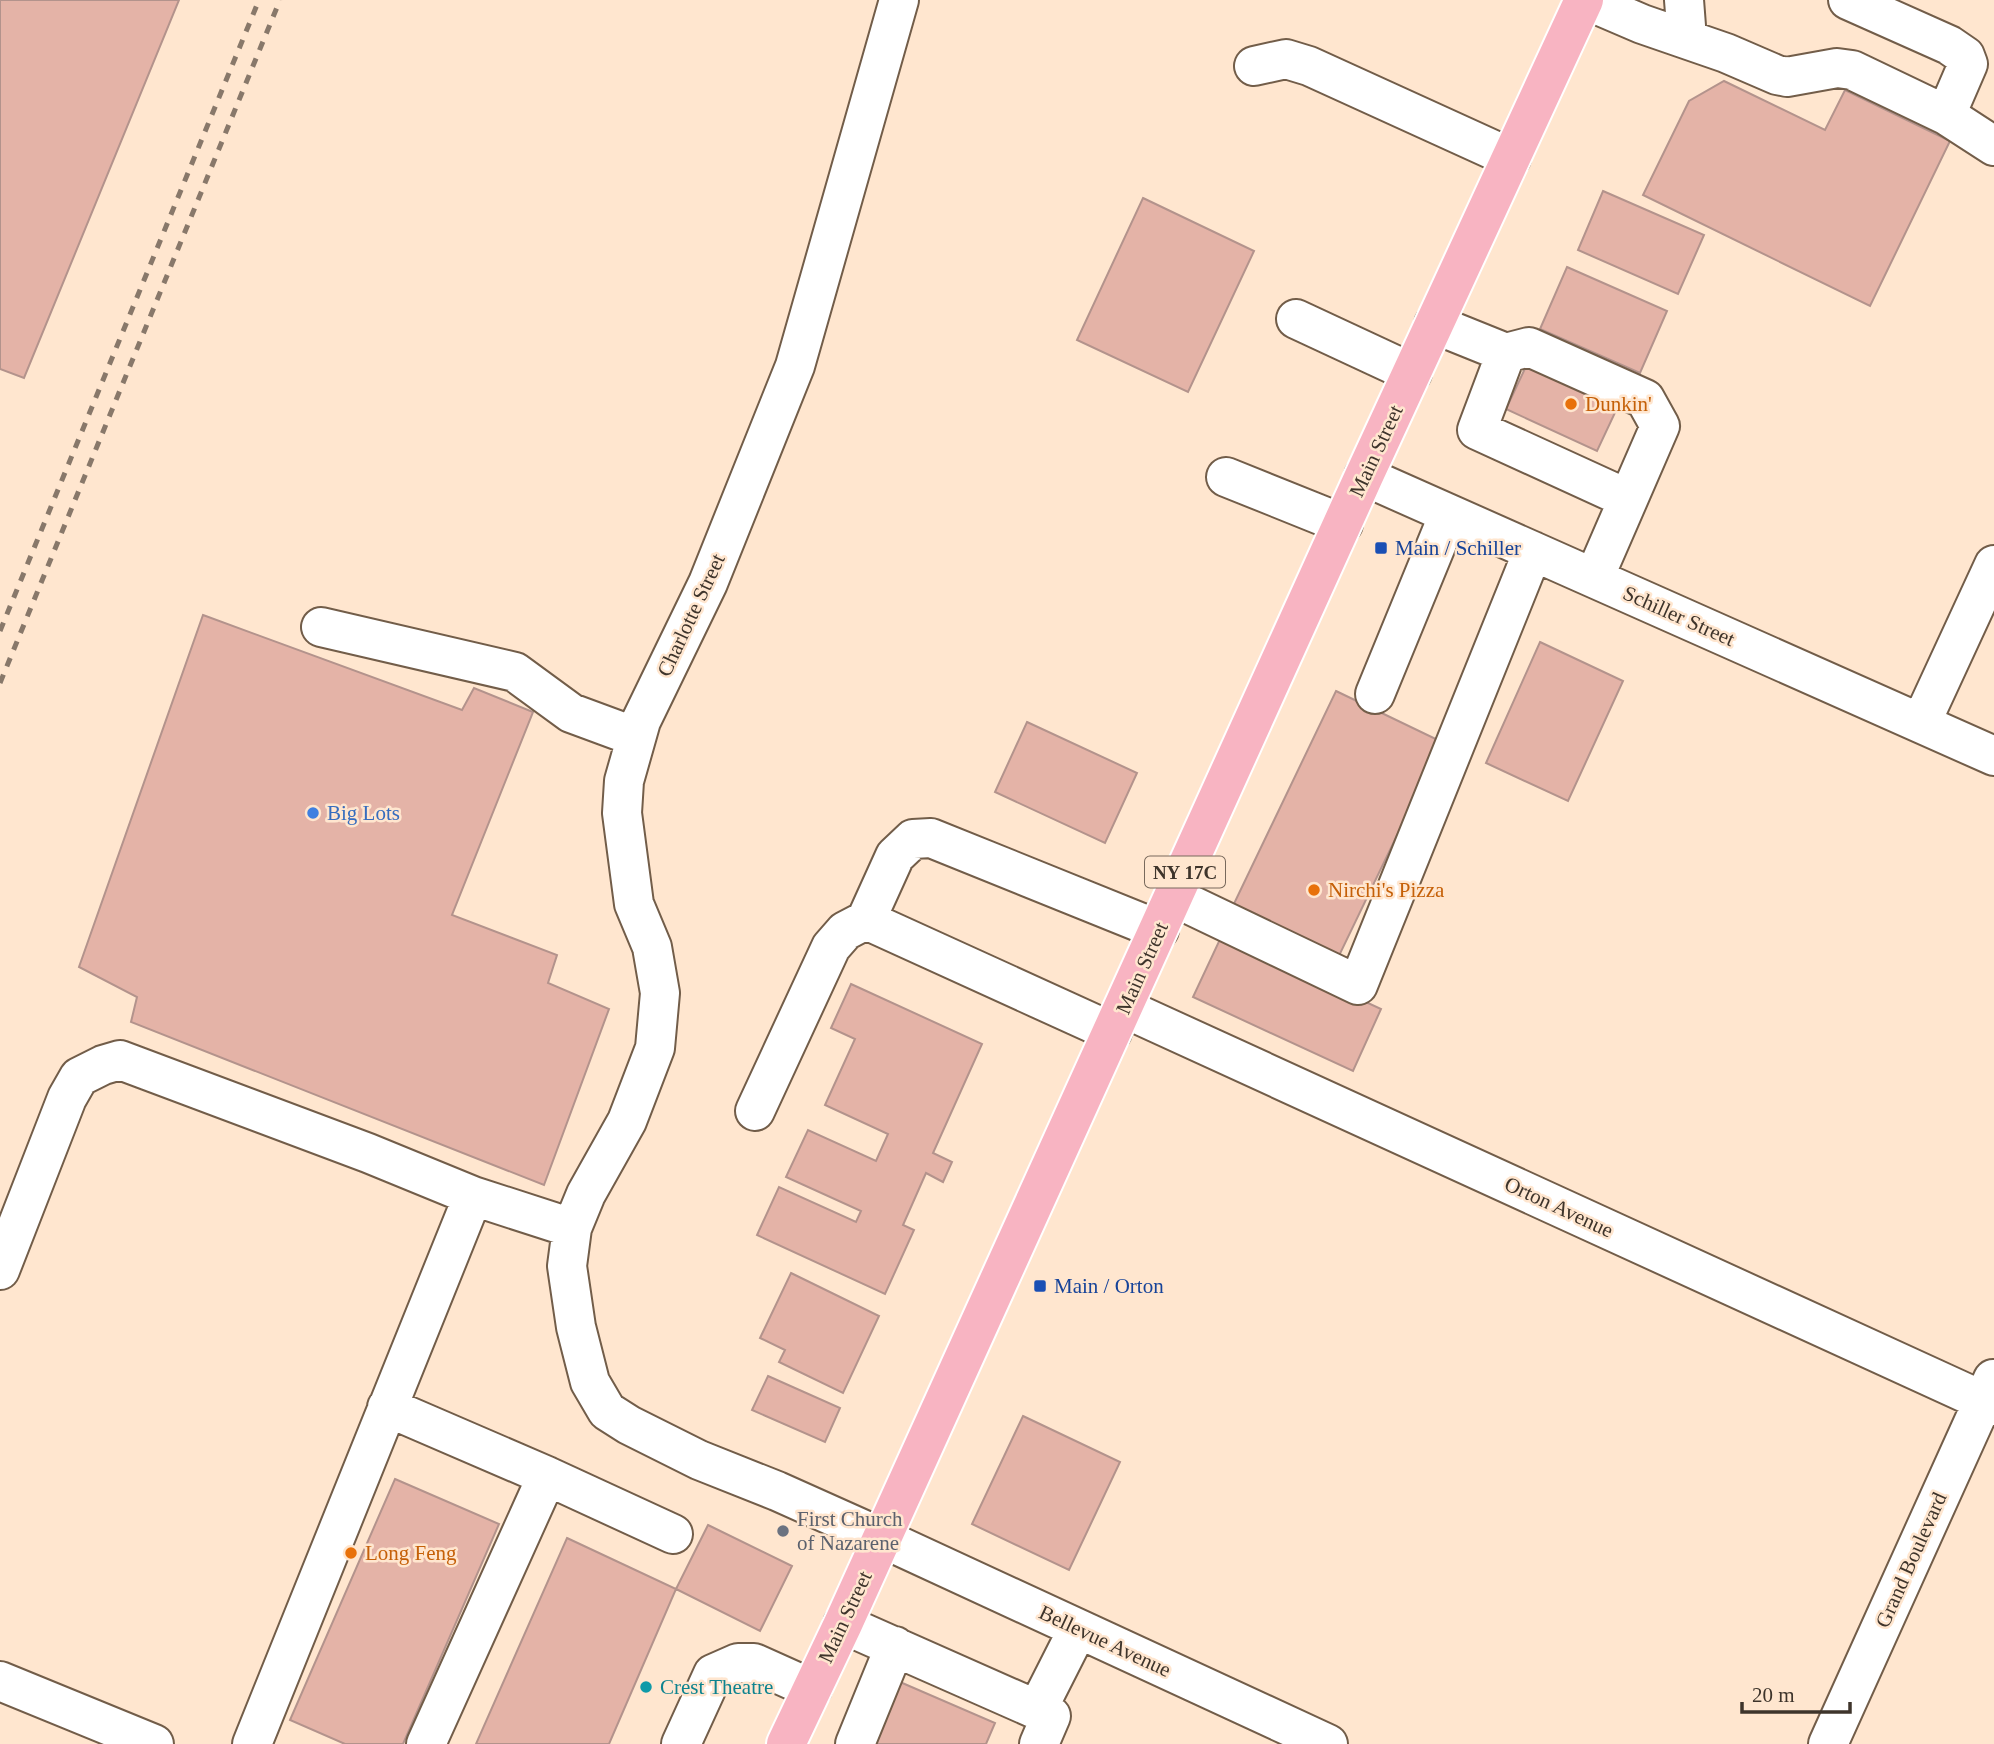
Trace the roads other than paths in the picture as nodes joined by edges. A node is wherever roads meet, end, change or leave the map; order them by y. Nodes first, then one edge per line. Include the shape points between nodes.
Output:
1 (899, 0) edge
2 (1585, 0) edge
3 (1685, 0) edge
4 (1848, 0) edge
5 (1687, 39) junction
6 (1254, 66) dead end
7 (1946, 114) junction
8 (1994, 146) edge
9 (1511, 158) junction
10 (1296, 319) dead end
11 (1434, 324) junction
12 (1506, 354) junction
13 (1412, 373) junction
14 (1226, 477) dead end
15 (1364, 477) junction
16 (1628, 499) junction
17 (1449, 514) junction
18 (1343, 524) junction
19 (1533, 551) junction
20 (1994, 565) edge
21 (1594, 578) junction
22 (321, 627) dead end
23 (1375, 694) dead end
24 (1921, 723) junction
25 (636, 737) junction
26 (1994, 756) edge
27 (1166, 913) junction
28 (866, 920) junction
29 (1118, 1020) junction
30 (755, 1111) dead end
31 (473, 1196) junction
32 (572, 1228) junction
33 (0, 1270) edge
34 (1990, 1395) edge
35 (387, 1407) junction
36 (547, 1476) junction
37 (673, 1534) dead end
38 (882, 1538) junction
39 (843, 1624) junction
40 (1078, 1629) junction
41 (898, 1648) junction
42 (0, 1681) edge
43 (813, 1689) junction
44 (1034, 1733) edge
45 (154, 1744) edge
46 (252, 1744) edge
47 (426, 1744) edge
48 (681, 1744) edge
49 (787, 1744) edge
50 (855, 1744) edge
51 (1328, 1744) edge
52 (1828, 1744) edge

1 - 25 street, Charlotte Street via 795,366 708,583
2 - 5 street
2 - 9 main road, Main Street / NY 17C
3 - 5 street
4 - 7 street via 1965,56 1968,64
5 - 7 street via 1787,77 1837,68 1852,70
6 - 9 street via 1286,59 1309,66
7 - 8 street
9 - 11 main road, Main Street / NY 17C
10 - 13 street
11 - 12 street
11 - 13 main road, Main Street / NY 17C
12 - 16 street via 1478,430
12 - 16 street via 1529,347 1645,399 1660,426
13 - 15 main road, Main Street / NY 17C
14 - 18 street
15 - 17 street, Schiller Street
15 - 18 main road, Main Street / NY 17C
16 - 21 street
17 - 19 street, Schiller Street
17 - 23 street
18 - 27 main road, Main Street / NY 17C
19 - 21 street, Schiller Street
19 - 27 street via 1358,985
20 - 24 street
21 - 24 street, Schiller Street
22 - 25 street via 515,672 570,713
24 - 26 street, Schiller Street
25 - 32 street, Charlotte Street via 624,780 622,813 635,904 652,947 660,993 655,1048 627,1121
27 - 28 street via 930,838 913,839 895,856
27 - 29 main road, Main Street / NY 17C
28 - 29 street, Orton Avenue
28 - 30 street via 845,930 831,947
29 - 34 street, Orton Avenue
29 - 38 main road, Main Street / NY 17C
31 - 32 street
31 - 33 street via 120,1060 79,1077 67,1098
31 - 35 street
32 - 38 street, Bellevue Avenue via 567,1266 576,1326 590,1382 607,1410 699,1460
34 - 52 street, Grand Boulevard
35 - 36 street
35 - 46 street
36 - 37 street
36 - 47 street
38 - 39 main road, Main Street / NY 17C
38 - 40 street, Bellevue Avenue
39 - 41 street
39 - 43 main road, Main Street / NY 17C
40 - 44 street
40 - 51 street, Bellevue Avenue
41 - 44 street
41 - 50 street
42 - 45 street
43 - 48 street via 754,1664 725,1668 713,1674
43 - 49 main road, Main Street / NY 17C

